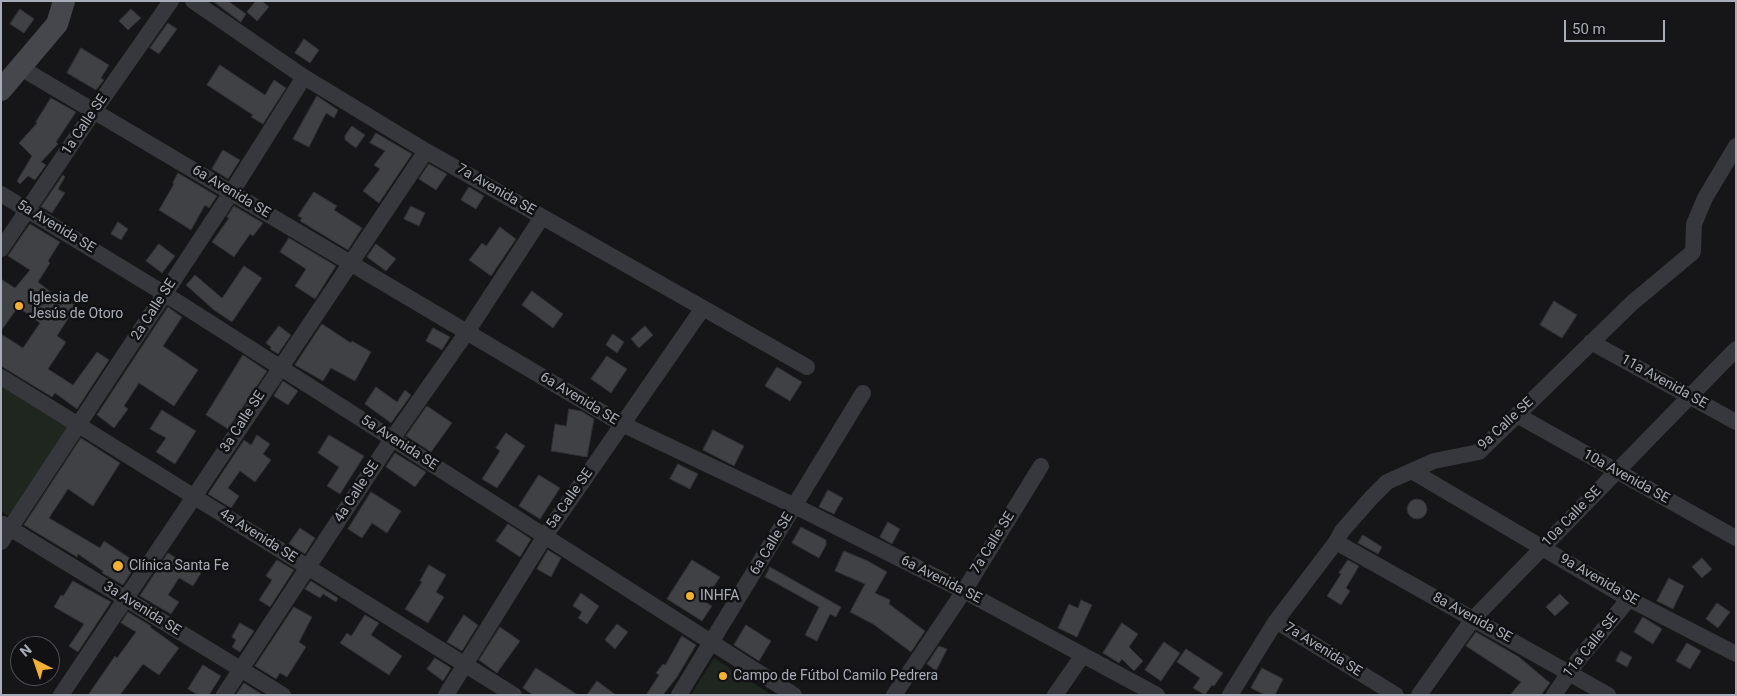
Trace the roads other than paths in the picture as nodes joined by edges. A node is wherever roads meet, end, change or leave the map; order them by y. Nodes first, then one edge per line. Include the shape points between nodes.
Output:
1 (64, 1) edge
2 (171, 1) edge
3 (194, 1) edge
4 (21, 68) junction
5 (304, 77) junction
6 (1, 90) edge
7 (94, 111) junction
8 (1736, 146) edge
9 (426, 151) junction
10 (232, 193) junction
11 (1, 194) edge
12 (28, 210) junction
13 (542, 217) junction
14 (1, 250) edge
15 (350, 263) junction
16 (165, 294) junction
17 (703, 308) junction
18 (467, 332) junction
19 (1591, 342) junction
20 (1736, 349) edge
21 (280, 367) junction
22 (807, 367) dead end
23 (1, 377) edge
24 (863, 393) dead end
25 (1690, 397) junction
26 (1517, 415) junction
27 (1736, 422) edge
28 (622, 424) junction
29 (80, 425) junction
30 (392, 439) junction
31 (1041, 466) dead end
32 (1412, 471) junction
33 (1617, 471) junction
34 (194, 496) junction
35 (795, 506) junction
36 (6, 525) edge
37 (544, 536) junction
38 (1736, 538) edge
39 (1, 542) edge
40 (1336, 542) junction
41 (1542, 548) junction
42 (308, 567) junction
43 (964, 590) junction
44 (126, 599) junction
45 (1629, 599) junction
46 (1472, 619) junction
47 (1276, 621) junction
48 (712, 642) junction
49 (1736, 654) edge
50 (1083, 655) junction
51 (466, 665) junction
52 (241, 670) junction
53 (1568, 673) junction
54 (61, 695) edge
55 (224, 695) edge
56 (283, 695) edge
57 (446, 695) edge
58 (514, 695) edge
59 (679, 695) edge
60 (794, 695) edge
61 (894, 695) edge
62 (1055, 695) edge
63 (1157, 695) edge
64 (1230, 695) edge
65 (1396, 695) edge
66 (1419, 695) edge
67 (1554, 695) edge
68 (1608, 695) edge

1 - 4 street via 57,24
2 - 7 street, 1a Calle SE
3 - 5 street, 7a Avenida SE
4 - 6 street
4 - 7 street, 6a Avenida SE
5 - 9 street, 7a Avenida SE
5 - 10 street, 2a Calle SE
7 - 10 street, 6a Avenida SE
7 - 12 street, 1a Calle SE
8 - 19 street, 9a Calle SE via 1694,224 1693,252
9 - 13 street, 7a Avenida SE
9 - 15 street, 3a Calle SE
10 - 15 street, 6a Avenida SE
10 - 16 street, 2a Calle SE
11 - 12 street, 5a Avenida SE
12 - 14 street, 1a Calle SE
12 - 16 street, 5a Avenida SE
13 - 17 street, 7a Avenida SE
13 - 18 street, 4a Calle SE
15 - 18 street, 6a Avenida SE
15 - 21 street, 3a Calle SE
16 - 21 street, 5a Avenida SE
16 - 29 street, 2a Calle SE
17 - 22 street, 7a Avenida SE
17 - 28 street, 5a Calle SE
18 - 28 street, 6a Avenida SE
18 - 30 street, 4a Calle SE
19 - 25 street, 11a Avenida SE
19 - 26 street, 9a Calle SE
20 - 25 street, 10a Calle SE
21 - 30 street, 5a Avenida SE
21 - 34 street, 3a Calle SE
23 - 29 street, 4a Avenida SE
24 - 35 street, 6a Calle SE
25 - 27 street, 11a Avenida SE
25 - 33 street, 10a Calle SE
26 - 32 street, 9a Calle SE via 1479,452 1434,461
26 - 33 street, 10a Avenida SE
28 - 35 street, 6a Avenida SE
28 - 37 street, 5a Calle SE
29 - 34 street, 4a Avenida SE
29 - 36 street, 2a Calle SE
30 - 37 street, 5a Avenida SE
30 - 42 street, 4a Calle SE
31 - 43 street, 7a Calle SE
32 - 40 street, 9a Calle SE via 1387,482 1342,531
32 - 41 street, 9a Avenida SE
33 - 38 street, 10a Avenida SE
33 - 41 street, 10a Calle SE
34 - 42 street, 4a Avenida SE
34 - 44 street, 3a Calle SE
35 - 43 street, 6a Avenida SE
35 - 48 street, 6a Calle SE
36 - 39 street, 2a Calle SE
36 - 44 street, 3a Avenida SE
37 - 48 street, 5a Avenida SE
37 - 51 street, 5a Calle SE
40 - 46 street, 8a Avenida SE
40 - 47 street, 9a Calle SE
41 - 45 street, 9a Avenida SE
41 - 46 street, 10a Calle SE
42 - 51 street, 4a Avenida SE
42 - 52 street, 4a Calle SE
43 - 50 street, 6a Avenida SE
43 - 61 street, 7a Calle SE
44 - 52 street, 3a Avenida SE
44 - 54 street, 3a Calle SE
45 - 49 street, 9a Avenida SE
45 - 53 street, 11a Calle SE
46 - 53 street, 8a Avenida SE
46 - 66 street, 10a Calle SE
47 - 64 street, 9a Calle SE
47 - 65 street, 7a Avenida SE
48 - 59 street, 6a Calle SE
48 - 60 street, 5a Avenida SE
50 - 62 street
50 - 63 street, 6a Avenida SE
51 - 57 street, 5a Calle SE
51 - 58 street, 4a Avenida SE
52 - 55 street, 4a Calle SE
52 - 56 street, 3a Avenida SE
53 - 67 street, 11a Calle SE
53 - 68 street, 8a Avenida SE

